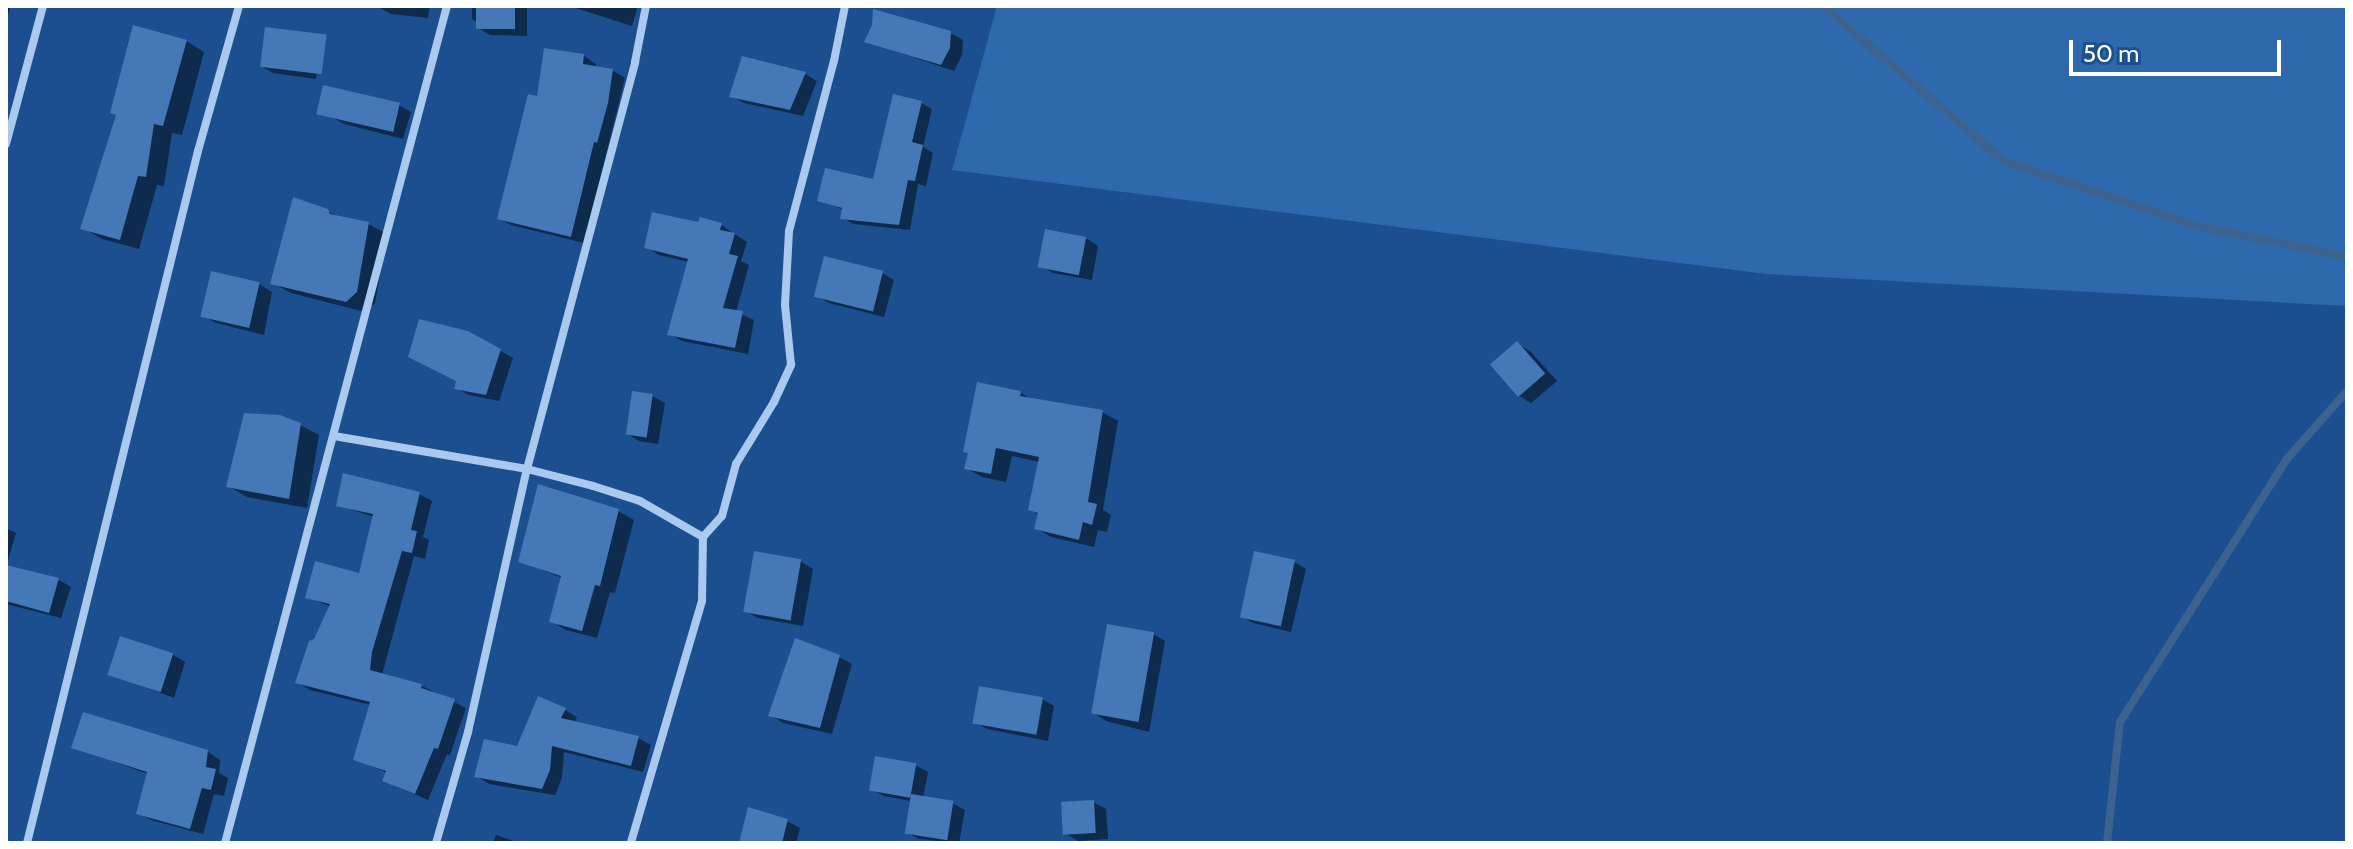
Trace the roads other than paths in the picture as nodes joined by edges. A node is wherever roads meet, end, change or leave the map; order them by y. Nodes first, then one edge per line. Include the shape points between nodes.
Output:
1 (43, 6) edge
2 (239, 6) edge
3 (447, 6) edge
4 (646, 6) edge
5 (845, 6) edge
6 (6, 144) edge
7 (334, 436) junction
8 (527, 469) junction
9 (703, 537) junction
10 (27, 843) edge
11 (225, 843) edge
12 (436, 843) edge
13 (631, 843) edge

1 - 6 street
2 - 10 street via 198,151
3 - 7 street
4 - 8 street
5 - 9 street via 789,231 785,305 791,365 736,464 722,516
7 - 8 street
7 - 11 street
8 - 9 street via 640,501
8 - 12 street via 468,732
9 - 13 street via 702,601

